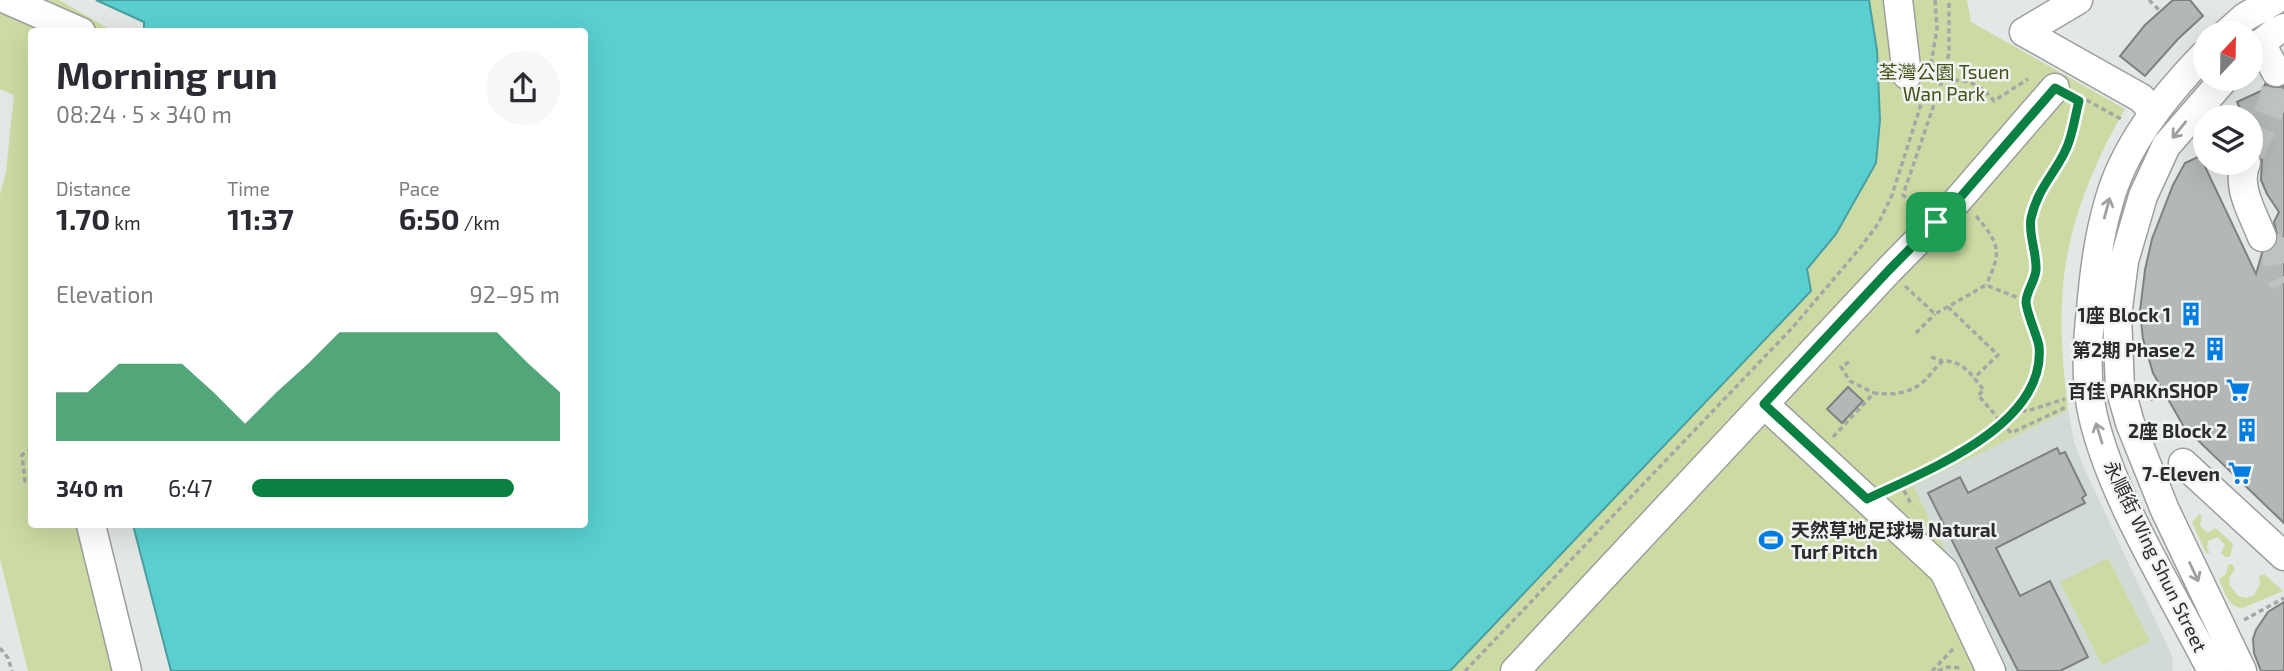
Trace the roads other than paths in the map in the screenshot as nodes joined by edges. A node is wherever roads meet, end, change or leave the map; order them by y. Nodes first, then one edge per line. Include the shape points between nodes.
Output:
1 (8, 0) edge
2 (1898, 0) edge
3 (2078, 0) edge
4 (2265, 2) edge
5 (2242, 21) edge
6 (72, 28) edge
7 (2265, 41) edge
8 (2193, 68) edge
9 (2276, 72) tunnel mouth
10 (1907, 75) dead end
11 (2063, 90) road end
12 (2214, 91) edge
13 (2154, 112) junction
14 (2243, 175) edge
15 (2262, 237) dead end
16 (1764, 404) junction
17 (2183, 463) dead end
18 (92, 528) edge
19 (2284, 556) edge
20 (127, 671) edge
21 (1515, 671) edge
22 (1991, 671) edge
23 (2212, 671) edge
24 (2242, 671) edge

1 - 6 street
2 - 10 street
3 - 13 street via 2024,32 2141,98
4 - 5 street
7 - 9 street
8 - 13 street, 永順街 Wing Shun Street
11 - 16 street
12 -> 24 street, 永順街 Wing Shun Street via 2166,146 2143,196 2124,261 2117,316 2120,388 2165,510
23 -> 13 street, 永順街 Wing Shun Street via 2113,475 2093,415 2089,383 2095,266 2108,203
14 - 15 street via 2242,185
16 - 21 street
16 - 22 street via 1867,499 1938,578
17 - 19 street
18 - 20 street

